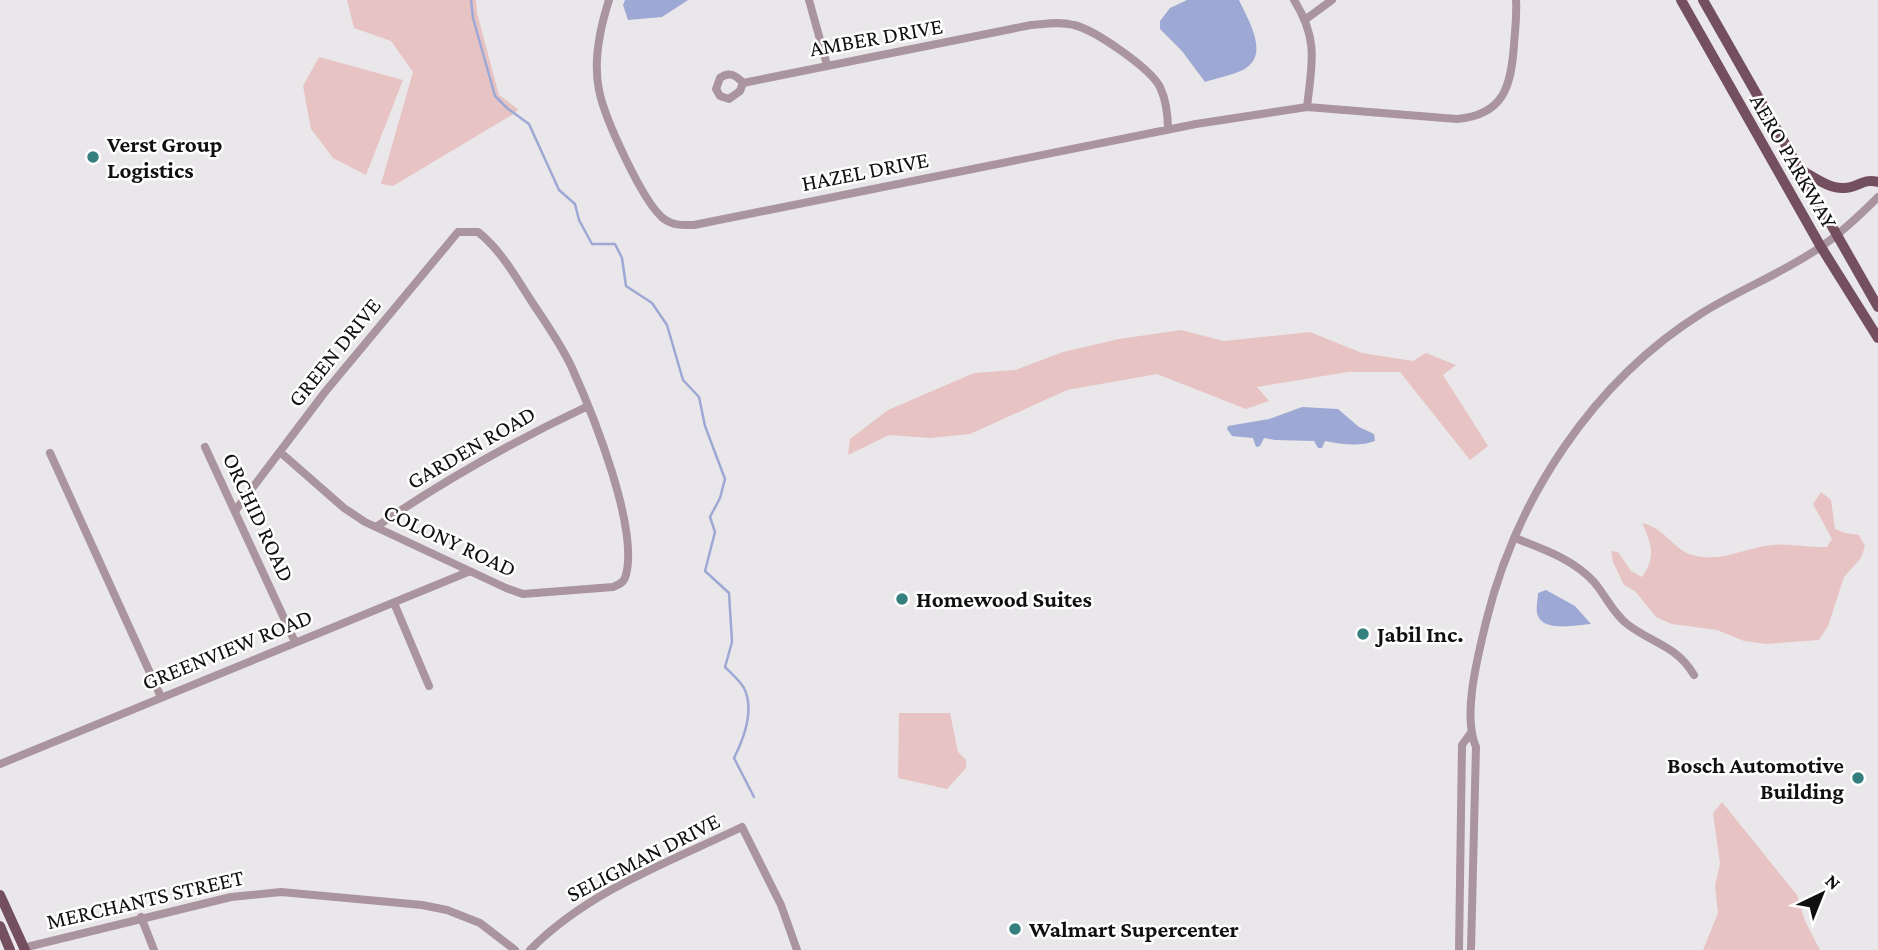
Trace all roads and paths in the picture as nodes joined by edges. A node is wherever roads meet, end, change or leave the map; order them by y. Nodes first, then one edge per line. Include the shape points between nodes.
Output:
1 (609, 0) edge
2 (809, 0) edge
3 (1294, 0) edge
4 (1332, 0) edge
5 (1516, 0) edge
6 (1681, 0) edge
7 (1703, 0) edge
8 (1306, 19) junction
9 (827, 65) junction
10 (743, 83) dead end
11 (1307, 107) junction
12 (1168, 130) junction
13 (1798, 168) junction
14 (1878, 182) edge
15 (1878, 197) edge
16 (1837, 235) junction
17 (1821, 247) junction
18 (1878, 307) edge
19 (1878, 338) edge
20 (588, 406) junction
21 (205, 447) dead end
22 (280, 452) junction
23 (50, 453) dead end
24 (235, 511) junction
25 (376, 527) junction
26 (1515, 538) junction
27 (468, 572) junction
28 (394, 603) junction
29 (295, 642) junction
30 (1694, 675) dead end
31 (429, 686) dead end
32 (161, 697) junction
33 (1470, 734) junction
34 (0, 764) edge
35 (0, 895) edge
36 (141, 917) junction
37 (0, 926) edge
38 (24, 949) edge
39 (10, 950) edge
40 (154, 950) edge
41 (515, 950) edge
42 (530, 950) edge
43 (797, 950) edge
44 (1459, 950) edge
45 (1471, 950) edge

1 - 12 street, HAZEL DRIVE via 597,53 599,89 620,147 656,212 676,225
2 - 9 street
3 - 8 street
4 - 8 street
5 - 11 street, HAZEL DRIVE via 1511,76 1505,92 1485,113 1457,119
6 - 17 main road, AERO PARKWAY
7 - 13 main road, AERO PARKWAY
8 - 11 street via 1313,50
9 - 10 street, AMBER DRIVE
9 - 12 street, AMBER DRIVE via 1031,25 1071,24 1101,37 1152,76 1166,106
11 - 12 street, HAZEL DRIVE
13 - 14 main road via 1825,184 1844,188 1868,180
13 - 16 main road, AERO PARKWAY
15 - 16 street
16 - 17 street
16 - 18 main road, AERO PARKWAY
17 - 19 main road, AERO PARKWAY
17 - 26 street via 1683,325 1629,372 1585,419 1539,485
20 - 22 street, GREEN DRIVE via 556,338 510,268 485,237 471,230 458,232
20 - 25 street, GARDEN ROAD via 511,444
20 - 27 street, COLONY ROAD via 617,489 625,528 625,578 613,587 523,594
21 - 24 street, ORCHID ROAD
22 - 24 street, GREEN DRIVE
22 - 25 street, COLONY ROAD via 344,508
23 - 32 street
24 - 29 street, ORCHID ROAD
25 - 27 street, COLONY ROAD
26 - 30 street via 1575,566 1618,616 1685,659
26 - 33 street via 1482,639
27 - 28 street, GREENVIEW ROAD
28 - 29 street, GREENVIEW ROAD
28 - 31 street
29 - 32 street, GREENVIEW ROAD
32 - 34 street, GREENVIEW ROAD
33 - 44 street via 1462,745
33 - 45 street via 1476,747
35 - 38 main road
36 - 38 street, MERCHANTS STREET
36 - 40 street
36 - 41 street, MERCHANTS STREET via 258,893 324,896 447,910 480,923
37 - 39 main road
42 - 43 street, SELIGMAN DRIVE via 602,895 742,827 781,905

